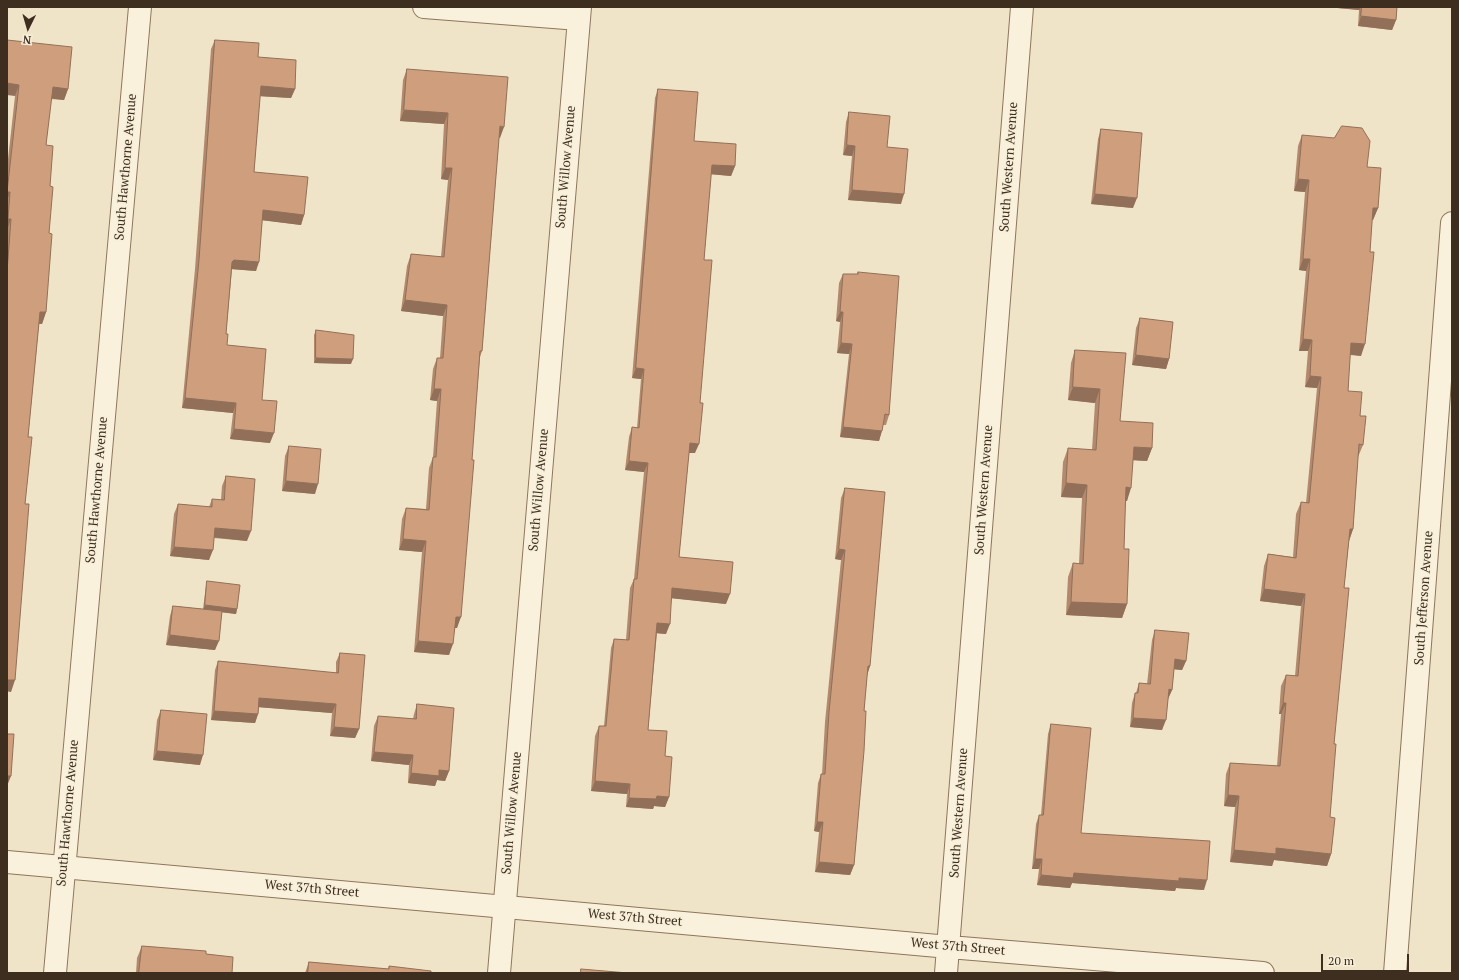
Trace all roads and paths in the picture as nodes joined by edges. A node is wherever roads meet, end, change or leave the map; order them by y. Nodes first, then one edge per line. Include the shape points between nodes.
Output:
1 (140, 7) edge
2 (424, 7) edge
3 (1022, 7) edge
4 (579, 13) edge
5 (1452, 223) edge
6 (7, 862) edge
7 (64, 866) junction
8 (504, 906) junction
9 (949, 947) junction
10 (55, 973) edge
11 (499, 973) edge
12 (946, 973) edge
13 (1263, 973) edge
14 (1395, 973) edge

1 - 7 street, South Hawthorne Avenue
2 - 4 street
3 - 9 street, South Western Avenue
4 - 8 street, South Willow Avenue
5 - 14 street, South Jefferson Avenue
6 - 7 street, West 37th Street
7 - 8 street, West 37th Street
7 - 10 street, South Hawthorne Avenue
8 - 9 street, West 37th Street
8 - 11 street, South Willow Avenue
9 - 12 street, South Western Avenue
9 - 13 street, West 37th Street

